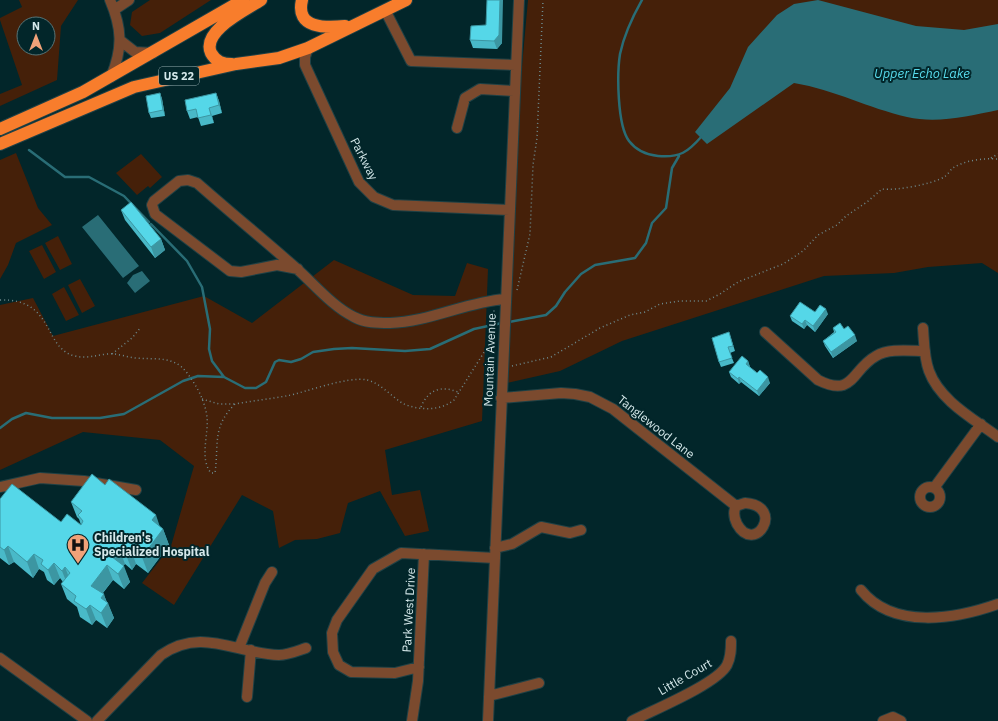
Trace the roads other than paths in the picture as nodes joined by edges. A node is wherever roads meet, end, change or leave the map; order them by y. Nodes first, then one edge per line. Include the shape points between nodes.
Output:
1 (110, 0) edge
2 (129, 0) edge
3 (243, 0) edge
4 (261, 0) edge
5 (302, 0) edge
6 (406, 0) edge
7 (519, 0) edge
8 (114, 10) junction
9 (385, 10) junction
10 (360, 22) junction
11 (121, 41) junction
12 (308, 48) junction
13 (153, 53) junction
14 (236, 64) junction
15 (515, 65) junction
16 (112, 76) junction
17 (514, 91) junction
18 (457, 128) dead end
19 (0, 129) edge
20 (0, 144) edge
21 (509, 210) junction
22 (298, 269) junction
23 (506, 299) junction
24 (922, 328) dead end
25 (765, 332) dead end
26 (925, 350) junction
27 (501, 398) junction
28 (981, 424) junction
29 (998, 437) edge
30 (0, 487) edge
31 (934, 488) dead end
32 (136, 490) dead end
33 (736, 506) dead end
34 (581, 530) dead end
35 (495, 553) junction
36 (424, 554) junction
37 (272, 572) dead end
38 (862, 590) dead end
39 (998, 604) edge
40 (731, 640) dead end
41 (239, 648) junction
42 (306, 648) dead end
43 (251, 650) junction
44 (0, 658) edge
45 (419, 667) junction
46 (539, 683) dead end
47 (489, 696) junction
48 (247, 697) dead end
49 (87, 721) edge
50 (97, 721) edge
51 (412, 721) edge
52 (488, 721) edge
53 (632, 721) edge
54 (883, 721) edge
55 (901, 721) edge

1 - 8 street
2 - 8 street
3 - 13 highway, US 22
4 - 14 highway via 217,30 210,41 210,51 216,59 224,64
5 - 10 highway via 302,14 306,21 316,26 331,28
6 - 9 highway, US 22
7 - 15 street, Mountain Avenue
8 - 11 street
9 - 10 highway, US 22
9 - 15 street via 411,61
10 - 12 highway, US 22
11 - 13 street via 135,52
11 - 16 street via 118,62
12 - 14 highway, US 22 via 279,58
12 - 21 street, Parkway via 305,66 365,191 393,205
13 - 16 highway, US 22
14 - 20 highway, US 22 via 134,87
15 - 17 street, Mountain Avenue
16 - 19 highway, US 22 via 83,92
17 - 18 street via 480,89 465,98
17 - 21 street, Mountain Avenue
21 - 23 street, Mountain Avenue
22 - 22 street via 192,181 179,181 154,201 155,214 230,271 241,272 277,265
22 - 23 street via 343,310 355,318 378,323 404,322 490,300
23 - 27 street, Mountain Avenue via 498,333
24 - 26 street
25 - 26 street via 818,380 828,385 848,384 876,356 885,352
26 - 28 street via 928,370 935,383 959,408
27 - 33 street, Tanglewood Lane via 561,393 590,397 613,409
27 - 35 street, Mountain Avenue
28 - 29 street
28 - 31 street
30 - 32 street via 40,478 84,481
34 - 35 street, Park West Drive via 570,533 541,527
35 - 36 street, Park West Drive
35 - 47 street, Mountain Avenue
36 - 45 street, Park West Drive
36 - 45 street, Park West Drive via 400,553 373,569 337,620 332,633 333,652 339,665 351,672 395,673
37 - 41 street via 262,590
38 - 39 street via 880,606 902,615 938,617 973,613
40 - 53 street, Little Court via 727,665 716,677
41 - 43 street
41 - 50 street via 196,641 173,646 161,655
42 - 43 street via 281,655
43 - 48 street
44 - 49 street
45 - 51 street, Park West Drive
46 - 47 street
47 - 52 street, Mountain Avenue
54 - 55 street via 893,717

